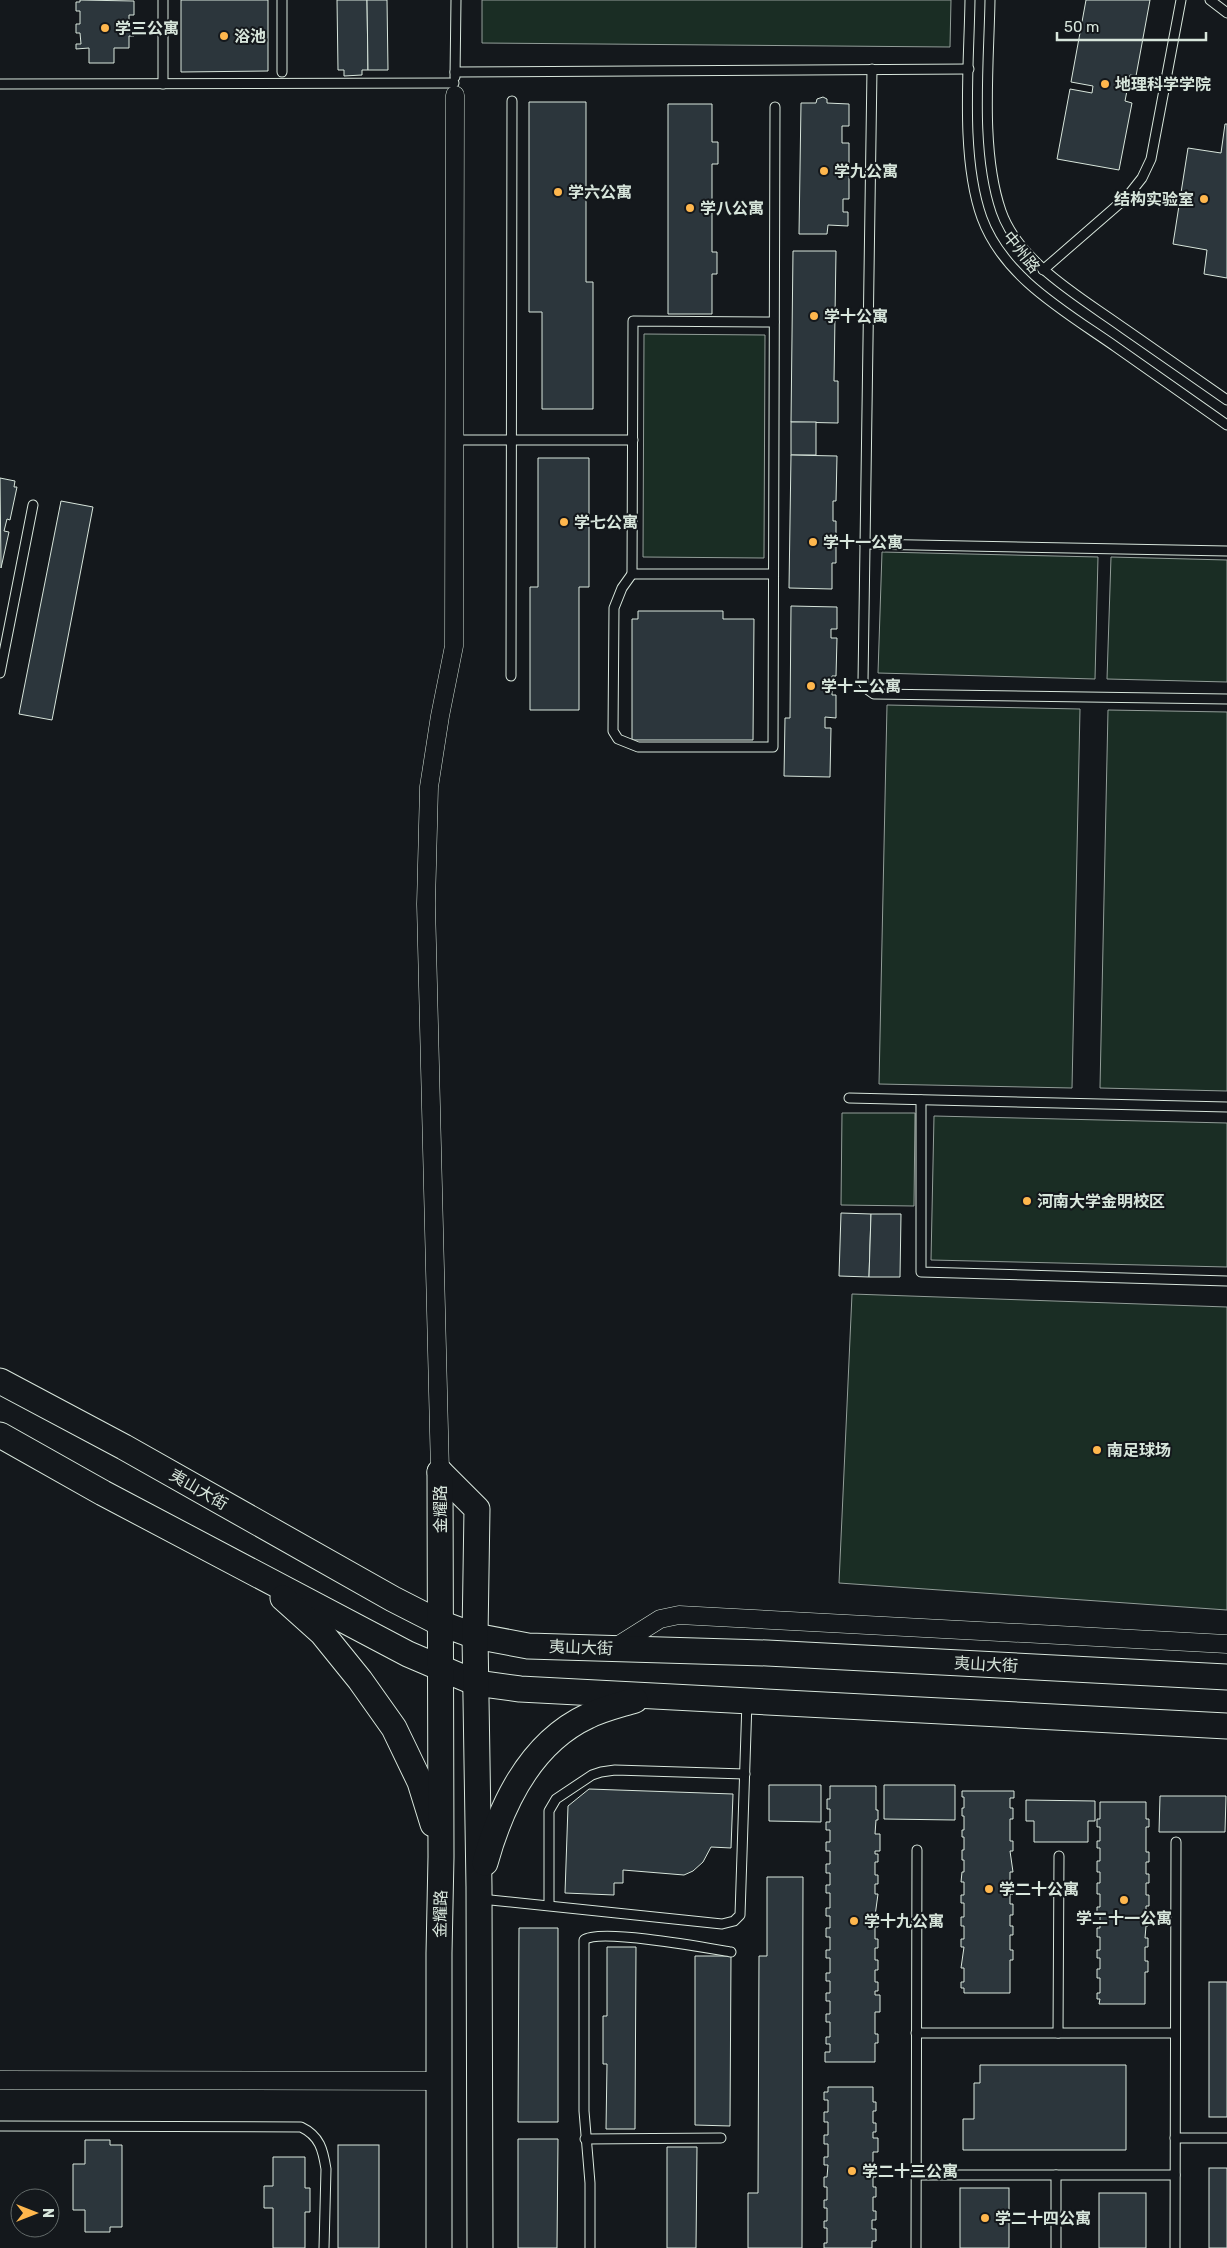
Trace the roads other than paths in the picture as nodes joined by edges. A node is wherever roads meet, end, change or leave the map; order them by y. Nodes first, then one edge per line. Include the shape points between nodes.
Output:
1 (163, 0) edge
2 (282, 0) edge
3 (456, 0) edge
4 (970, 0) edge
5 (990, 0) edge
6 (1180, 0) edge
7 (1210, 0) edge
8 (1227, 13) edge
9 (872, 69) junction
10 (969, 69) junction
11 (282, 72) dead end
12 (455, 72) junction
13 (0, 84) edge
14 (163, 84) junction
15 (455, 89) junction
16 (512, 101) dead end
17 (775, 107) dead end
18 (1043, 270) junction
19 (774, 322) junction
20 (1227, 400) edge
21 (1227, 425) edge
22 (454, 440) junction
23 (512, 440) junction
24 (633, 440) junction
25 (33, 505) dead end
26 (865, 544) junction
27 (1227, 551) edge
28 (632, 574) junction
29 (773, 574) junction
30 (3, 638) edge
31 (0, 673) edge
32 (511, 676) dead end
33 (1227, 699) edge
34 (849, 1098) dead end
35 (921, 1100) junction
36 (1227, 1107) edge
37 (1227, 1281) edge
38 (0, 1380) edge
39 (0, 1435) edge
40 (440, 1472) junction
41 (256, 1573) junction
42 (440, 1624) junction
43 (474, 1636) junction
44 (1227, 1644) edge
45 (614, 1648) junction
46 (439, 1668) junction
47 (1227, 1677) edge
48 (476, 1683) junction
49 (648, 1696) junction
50 (747, 1701) junction
51 (1227, 1726) edge
52 (745, 1774) junction
53 (1176, 1842) dead end
54 (917, 1850) dead end
55 (1059, 1856) dead end
56 (441, 1857) junction
57 (479, 1893) junction
58 (548, 1905) junction
59 (731, 1952) dead end
60 (916, 2033) junction
61 (1058, 2033) junction
62 (1176, 2033) junction
63 (0, 2080) edge
64 (439, 2081) junction
65 (0, 2126) edge
66 (722, 2138) dead end
67 (1176, 2138) junction
68 (1227, 2138) edge
69 (586, 2139) junction
70 (916, 2174) junction
71 (1056, 2175) junction
72 (1176, 2175) junction
73 (324, 2248) edge
74 (439, 2248) edge
75 (480, 2248) edge
76 (590, 2248) edge
77 (916, 2248) edge
78 (1056, 2248) edge
79 (1175, 2248) edge

1 - 14 lane
2 - 11 lane
3 - 12 lane
4 - 10 lane, 中州路
5 - 18 lane, 中州路 via 989,141 992,177 1001,211 1011,232
6 - 18 lane via 1151,159 1142,178 1127,197
7 - 8 lane
9 - 10 lane
9 - 12 lane
9 - 26 lane
10 - 21 lane, 中州路 via 969,142 973,180 982,217 994,244 1035,290
12 - 15 lane
13 - 14 lane
14 - 15 lane
15 - 22 street
16 - 23 lane
17 - 19 lane
18 - 20 lane, 中州路
19 - 24 lane via 633,321
19 - 29 lane
22 - 23 lane
22 - 40 street via 454,646 429,787 426,904
23 - 24 lane
23 - 32 lane
24 - 28 lane
25 - 30 lane
26 - 27 lane
26 - 33 lane via 863,682 874,694
28 - 29 lane
28 - 29 lane via 614,608 613,731 618,738 638,747 773,747
30 - 31 lane
34 - 35 lane
35 - 36 lane
35 - 37 lane via 921,1272
38 - 42 main road, 夷山大街
39 - 41 main road
40 - 42 main road, 金耀路
40 - 43 main road, 金耀路 via 477,1508
41 - 46 main road
41 - 56 main road via 322,1633 394,1728 430,1809
42 - 43 main road, 夷山大街
42 - 46 main road, 金耀路
43 - 45 main road, 夷山大街 via 528,1646
43 - 48 main road, 金耀路
44 - 45 street via 679,1615 660,1619
45 - 47 main road, 夷山大街
46 - 48 main road
46 - 56 main road, 金耀路
48 - 49 main road via 520,1689
48 - 57 main road, 金耀路
49 - 50 main road
49 - 57 main road via 588,1716 562,1732 534,1757 510,1797 487,1857
50 - 51 main road
50 - 52 lane
52 - 58 lane via 615,1770 585,1779 556,1799 550,1810
52 - 58 lane via 740,1915 734,1921 722,1924
53 - 62 lane
54 - 60 lane
55 - 61 lane
56 - 64 main road, 金耀路
57 - 58 lane
57 - 75 main road, 金耀路
59 - 69 lane via 638,1938 598,1935 584,1940
60 - 61 lane
60 - 70 lane
61 - 62 lane
62 - 67 lane
63 - 64 street
64 - 74 main road, 金耀路
65 - 73 lane via 301,2128 316,2136 326,2169
66 - 69 lane
67 - 68 lane
67 - 72 lane
69 - 76 lane
70 - 71 lane
70 - 77 lane
71 - 72 lane
71 - 78 lane
72 - 79 lane

